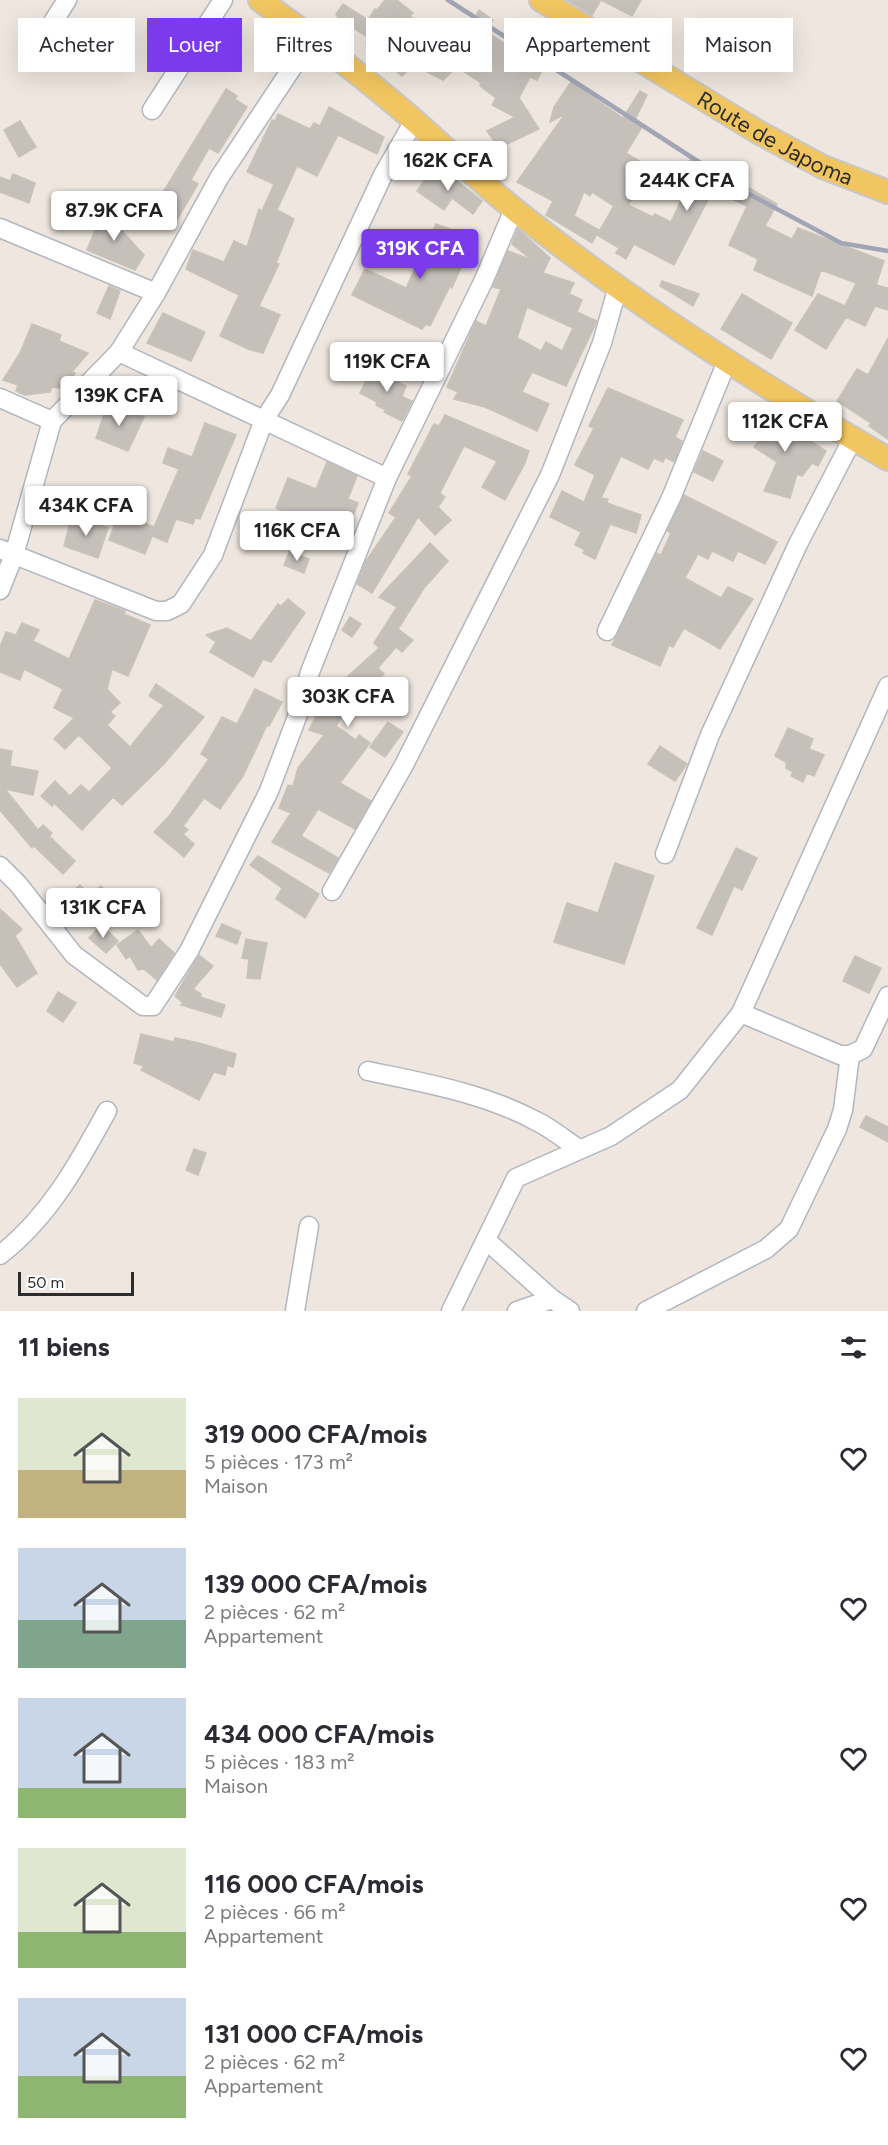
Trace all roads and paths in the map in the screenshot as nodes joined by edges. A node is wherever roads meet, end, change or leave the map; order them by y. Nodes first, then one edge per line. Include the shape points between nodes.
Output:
1 (67, 0) edge
2 (223, 0) edge
3 (260, 0) edge
4 (541, 0) edge
5 (56, 18) edge
6 (285, 18) edge
7 (289, 72) edge
8 (354, 72) edge
9 (152, 110) dead end
10 (414, 121) junction
11 (888, 192) edge
12 (514, 209) junction
13 (0, 228) edge
14 (618, 286) junction
15 (156, 293) junction
16 (118, 352) junction
17 (728, 359) junction
18 (0, 398) edge
19 (264, 420) junction
20 (52, 421) junction
21 (852, 438) junction
22 (888, 459) edge
23 (387, 478) junction
24 (7, 552) edge
25 (0, 590) edge
26 (607, 631) dead end
27 (888, 686) edge
28 (665, 854) dead end
29 (0, 866) edge
30 (332, 891) dead end
31 (888, 996) edge
32 (741, 1013) junction
33 (850, 1055) junction
34 (368, 1071) dead end
35 (107, 1111) dead end
36 (579, 1149) junction
37 (309, 1226) dead end
38 (486, 1240) junction
39 (0, 1255) edge
40 (552, 1299) junction
41 (295, 1311) edge
42 (451, 1311) edge
43 (517, 1311) edge
44 (570, 1311) edge
45 (645, 1311) edge

1 - 5 street
2 - 9 street
3 - 6 main road
4 - 11 main road, Route de Japoma via 758,132 823,167
7 - 15 street via 219,178
8 - 10 main road
10 - 12 main road
10 - 19 street via 383,175 280,395
12 - 14 main road
12 - 23 street via 483,282
13 - 15 street
14 - 17 main road
14 - 30 street via 602,343 550,475 404,765
15 - 16 street
16 - 19 street
16 - 20 street
17 - 21 main road
17 - 26 street via 671,498
18 - 20 street
19 - 23 street
19 - 24 street via 213,555 181,604 156,611
20 - 24 street
21 - 22 main road
21 - 28 street via 802,535 710,735
23 - 29 street via 310,672 269,791 189,951 153,1006 142,1006 74,955
24 - 25 street
27 - 32 street
31 - 33 street via 863,1049
32 - 33 street via 840,1055
32 - 36 street via 680,1090 611,1136
33 - 45 street via 837,1129 789,1229 766,1249
34 - 36 street via 483,1098 537,1121
35 - 39 street via 73,1174 50,1206
36 - 38 street via 516,1178
37 - 41 street
38 - 40 street
38 - 42 street
40 - 43 street
40 - 44 street

